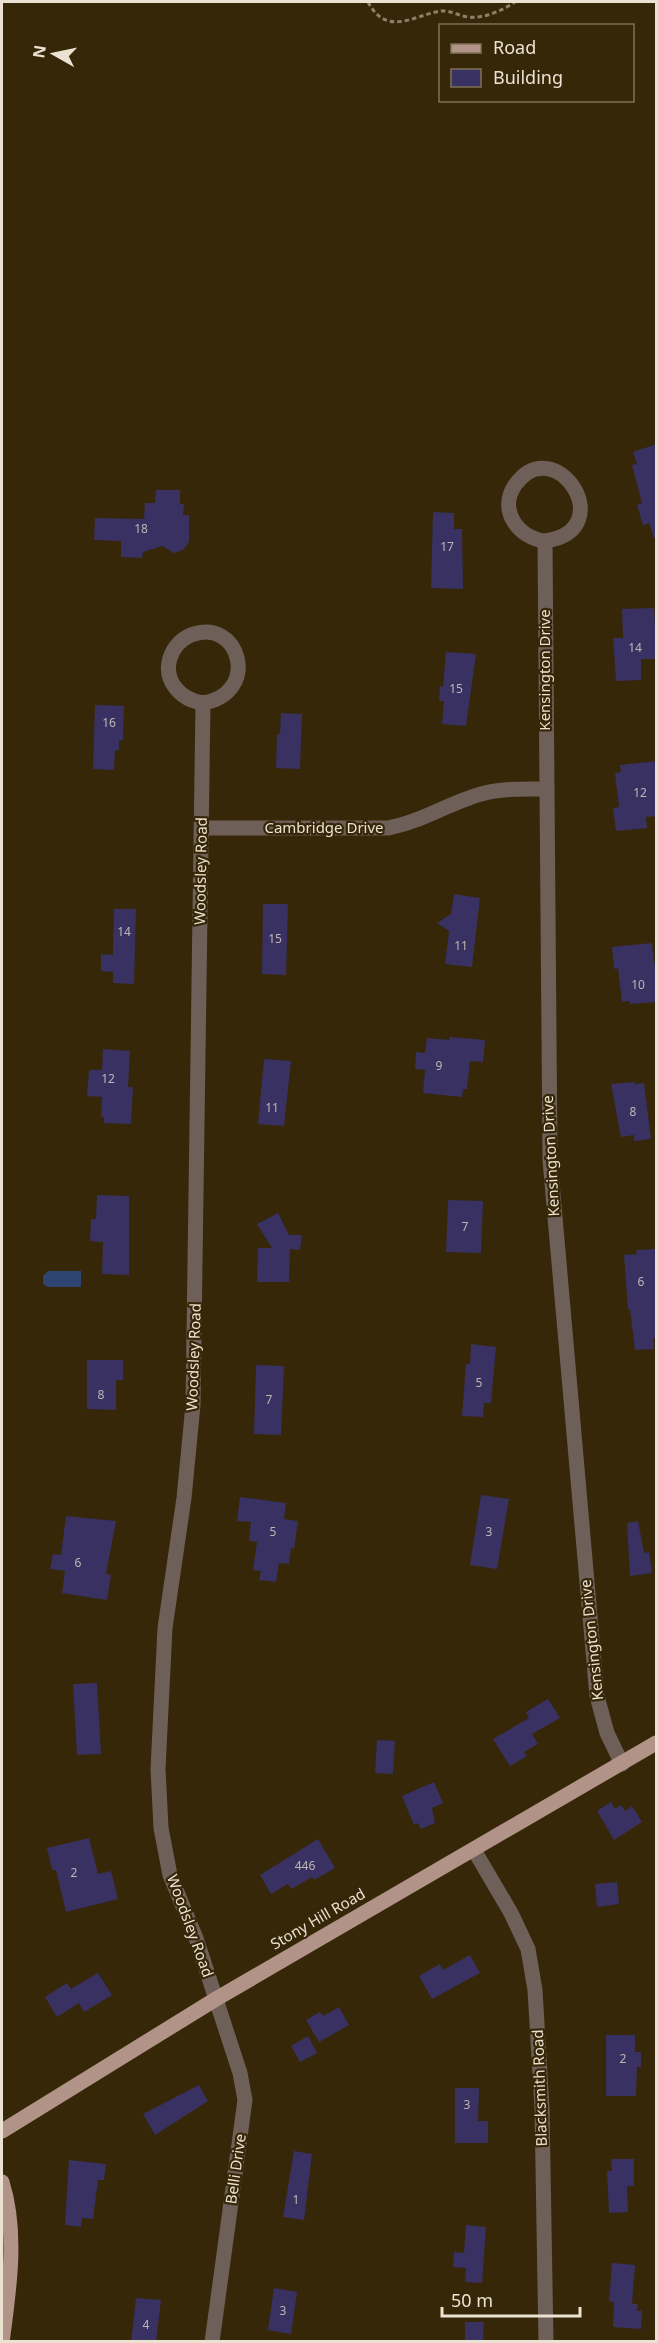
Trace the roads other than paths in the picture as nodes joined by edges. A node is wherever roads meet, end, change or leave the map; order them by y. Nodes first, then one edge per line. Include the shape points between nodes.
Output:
1 (545, 541) junction
2 (203, 703) junction
3 (546, 789) junction
4 (202, 828) junction
5 (657, 1743) edge
6 (622, 1764) junction
7 (474, 1850) junction
8 (216, 1999) junction
9 (2, 2131) edge
10 (2, 2182) edge
11 (2, 2342) edge
12 (212, 2342) edge
13 (546, 2342) edge

1 - 1 street via 519,531 509,506 519,480 545,469 570,480 581,505 570,531
1 - 3 street, Kensington Drive
2 - 2 street via 189,700 176,690 168,665 181,640 200,632 220,636 230,644 237,654 239,668 236,683 227,694
2 - 4 street, Woodsley Road
3 - 4 street, Cambridge Drive via 507,789 482,794 408,824 388,828
3 - 6 street, Kensington Drive via 551,1196 597,1696 607,1733
4 - 8 street, Woodsley Road via 193,1405 165,1628 158,1768 161,1828 170,1875
5 - 6 main road, Stony Hill Road
6 - 7 main road, Stony Hill Road
7 - 8 main road, Stony Hill Road
7 - 13 street, Blacksmith Road via 528,1948 536,1990
8 - 9 main road, Stony Hill Road
8 - 12 street, Belli Drive via 240,2073 244,2100
10 - 11 main road via 10,2231

